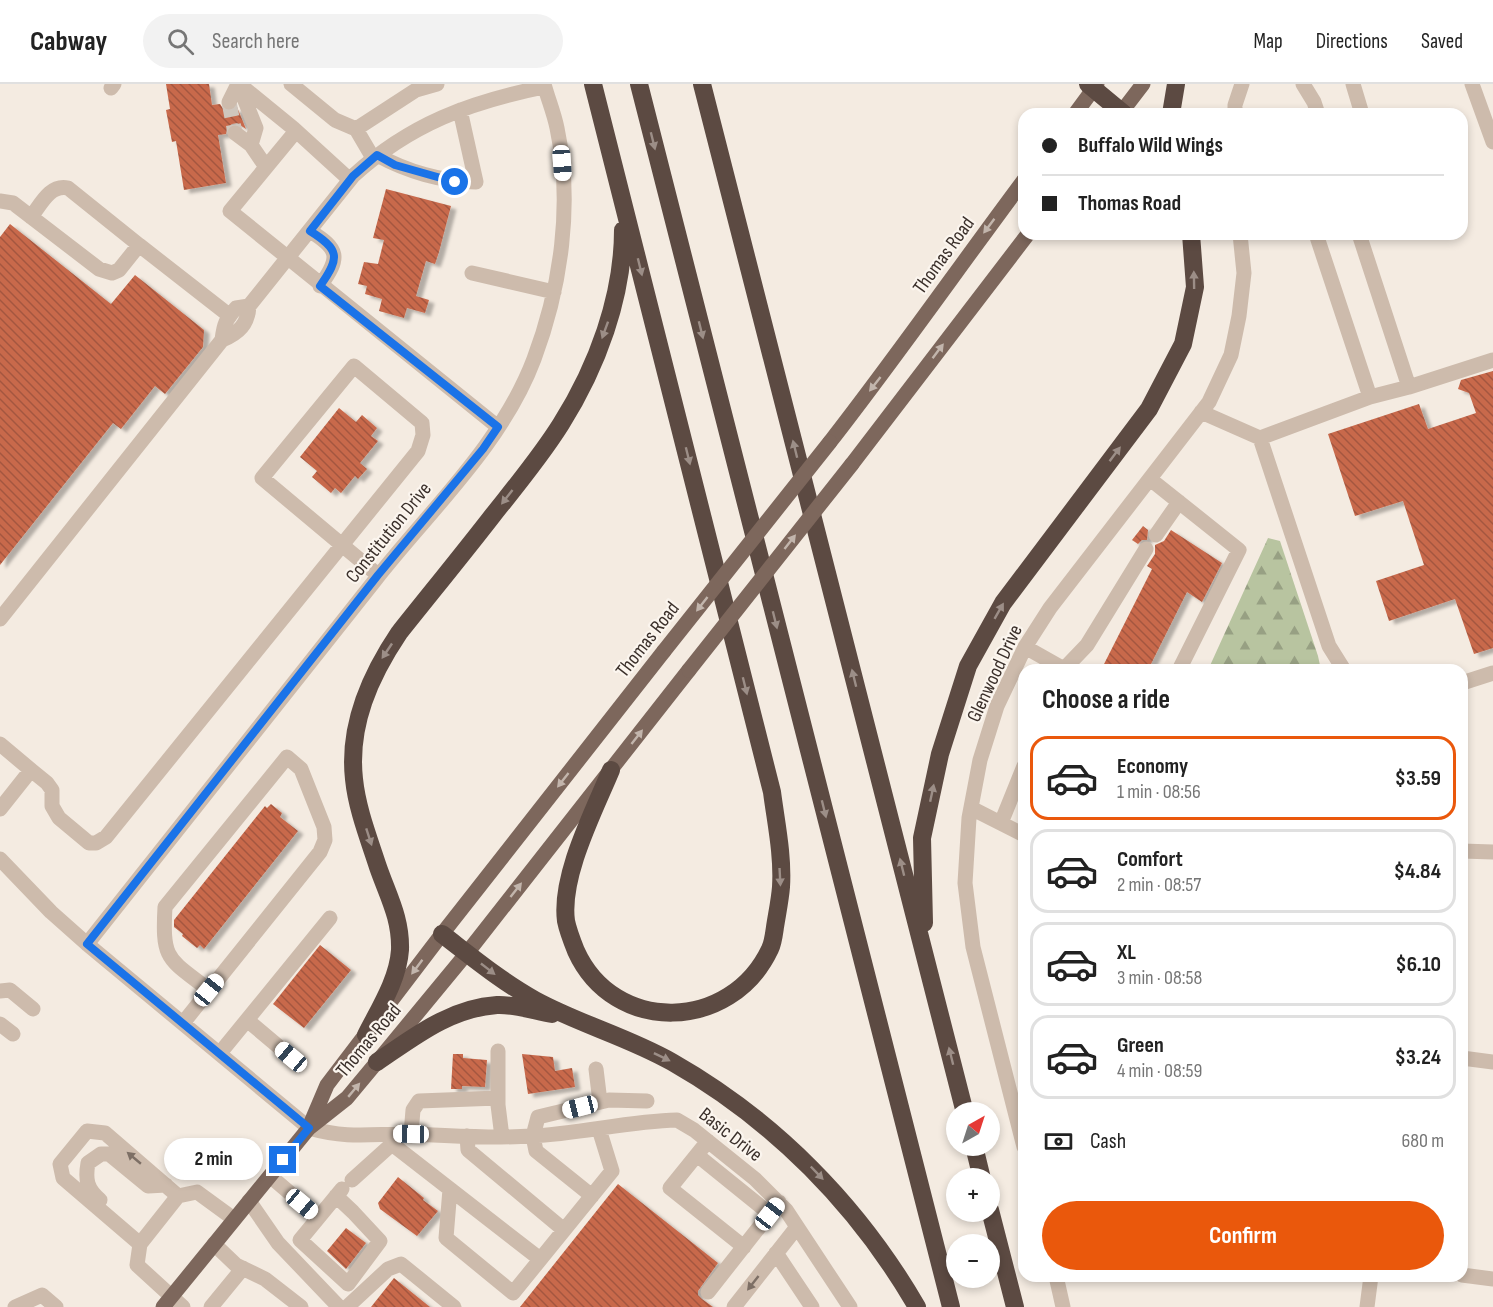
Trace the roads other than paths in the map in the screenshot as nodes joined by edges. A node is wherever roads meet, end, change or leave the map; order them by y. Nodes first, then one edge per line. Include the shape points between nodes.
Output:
1 (239, 84) edge
2 (291, 84) edge
3 (437, 84) edge
4 (593, 84) edge
5 (639, 84) edge
6 (702, 84) edge
7 (1143, 84) edge
8 (1176, 84) edge
9 (1242, 84) edge
10 (1303, 84) edge
11 (1353, 84) edge
12 (1472, 84) edge
13 (544, 85) edge
14 (1093, 86) edge
15 (500, 90) edge
16 (229, 102) tunnel mouth
17 (1078, 108) edge
18 (1117, 108) edge
19 (1126, 108) edge
20 (1172, 108) edge
21 (1235, 108) edge
22 (1316, 108) edge
23 (1360, 108) edge
24 (460, 110) junction
25 (356, 129) junction
26 (296, 131) junction
27 (235, 133) tunnel mouth
28 (1493, 142) edge
29 (251, 145) junction
30 (375, 156) junction
31 (266, 167) junction
32 (350, 180) junction
33 (1018, 188) edge
34 (620, 190) junction
35 (0, 201) edge
36 (31, 217) junction
37 (310, 231) junction
38 (1023, 240) edge
39 (1191, 240) edge
40 (1241, 240) edge
41 (1318, 240) edge
42 (1361, 240) edge
43 (139, 245) junction
44 (287, 259) junction
45 (472, 273) dead end
46 (320, 286) junction
47 (554, 291) junction
48 (249, 306) junction
49 (230, 316) junction
50 (222, 340) junction
51 (1493, 360) edge
52 (1409, 387) junction
53 (1370, 397) junction
54 (1202, 412) junction
55 (498, 427) junction
56 (1260, 438) junction
57 (1150, 479) junction
58 (1179, 502) junction
59 (1156, 535) dead end
60 (342, 545) junction
61 (1146, 549) dead end
62 (378, 575) junction
63 (0, 619) edge
64 (1025, 647) junction
65 (1053, 664) edge
66 (1069, 664) edge
67 (1182, 664) edge
68 (1340, 664) edge
69 (1493, 673) edge
70 (1468, 681) edge
71 (0, 744) edge
72 (31, 770) junction
73 (611, 770) junction
74 (1018, 782) edge
75 (2, 801) edge
76 (971, 808) junction
77 (1002, 823) junction
78 (1018, 832) edge
79 (1468, 851) edge
80 (1493, 852) edge
81 (0, 859) edge
82 (330, 918) dead end
83 (442, 934) junction
84 (87, 944) junction
85 (467, 953) junction
86 (925, 955) junction
87 (209, 990) junction
88 (0, 991) edge
89 (33, 1009) dead end
90 (573, 1017) junction
91 (247, 1020) junction
92 (183, 1023) junction
93 (0, 1024) edge
94 (13, 1034) dead end
95 (366, 1035) junction
96 (498, 1051) dead end
97 (220, 1053) junction
98 (291, 1057) dead end
99 (1468, 1059) edge
100 (377, 1062) junction
101 (1493, 1062) edge
102 (596, 1069) dead end
103 (498, 1098) junction
104 (647, 1101) dead end
105 (600, 1102) junction
106 (962, 1102) edge
107 (1018, 1123) edge
108 (309, 1128) junction
109 (599, 1129) junction
110 (467, 1136) junction
111 (533, 1136) junction
112 (502, 1137) junction
113 (400, 1138) junction
114 (708, 1141) junction
115 (697, 1155) junction
116 (270, 1176) junction
117 (166, 1185) junction
118 (343, 1189) junction
119 (450, 1189) junction
120 (178, 1196) junction
121 (592, 1196) junction
122 (249, 1201) junction
123 (774, 1208) junction
124 (318, 1217) junction
125 (234, 1219) junction
126 (993, 1222) edge
127 (797, 1227) junction
128 (564, 1230) junction
129 (125, 1231) junction
130 (140, 1244) junction
131 (214, 1245) junction
132 (744, 1247) junction
133 (776, 1253) junction
134 (540, 1259) junction
135 (243, 1268) junction
136 (1468, 1276) edge
137 (1493, 1279) edge
138 (1057, 1282) edge
139 (1370, 1282) edge
140 (708, 1293) dead end
141 (172, 1304) edge
142 (15, 1307) edge
143 (56, 1307) edge
144 (211, 1307) edge
145 (301, 1307) edge
146 (339, 1307) edge
147 (347, 1307) edge
148 (454, 1307) edge
149 (734, 1307) edge
150 (812, 1307) edge
151 (850, 1307) edge
152 (917, 1307) edge
153 (951, 1307) edge
154 (1015, 1307) edge
155 (1063, 1307) edge
156 (1367, 1307) edge

1 - 16 street
1 - 26 street
1 - 29 street via 256,128
2 - 25 street via 336,120
3 - 25 street via 416,90
4 - 34 highway
5 -> 153 highway
86 -> 6 highway
7 - 19 main road
8 - 20 highway
9 - 21 street
10 - 22 street
11 - 23 street
12 - 28 street
13 - 15 street
13 - 47 street, Constitution Drive via 557,128 564,197
14 - 17 main road
14 - 18 highway
15 - 24 street
24 - 30 street via 407,134
24 - 30 street via 476,183 425,174
25 - 30 street
26 - 31 street
26 - 32 street
27 - 29 street
29 - 31 street
30 - 32 street
31 - 44 street via 230,212
32 - 37 street
33 -> 83 main road, Thomas Road, bridge via 886,370
34 -> 73 highway via 772,792 779,844 781,886 771,948 737,992 722,1001 694,1012 652,1012 624,1003 583,967 566,920 568,890 575,859
34 -> 95 highway via 623,251 619,279 612,311 581,388 532,465 379,662 357,722 354,779 362,817 395,906 400,933 400,953 391,983
35 - 36 street via 13,203
36 - 43 street via 99,269 112,273
36 - 43 street via 52,189 68,188
37 - 44 street
37 - 46 street via 329,243 334,256 333,269
73 -> 38 main road, Thomas Road, bridge
86 -> 39 highway via 922,838 940,754 968,666 1003,603 1149,409 1183,344 1195,287
40 - 54 street, Glenwood Drive via 1244,273 1231,355
41 - 53 street
42 - 52 street
43 - 49 street
44 - 46 street
44 - 48 street
45 - 47 street
46 - 55 street
47 - 55 street, Constitution Drive via 533,361
48 - 49 street via 237,308
48 - 50 street via 248,319 236,334
49 - 50 street via 224,323
50 - 63 street
51 - 52 street
52 - 53 street
53 - 56 street
54 - 56 street
54 - 57 street, Glenwood Drive
55 - 62 street, Constitution Drive
56 - 68 street via 1329,646
57 - 58 street
57 - 64 street, Glenwood Drive via 1050,608
58 - 59 street
58 - 67 street via 1239,550
60 - 60 street via 262,478 354,366 422,423 423,435 418,451
60 - 62 street
60 - 72 street via 106,837 89,843 58,819 52,806 52,790
61 - 66 street via 1087,645
62 - 84 street, Constitution Drive
64 - 65 street
64 - 76 street, Glenwood Drive via 998,706 980,760
69 - 70 street
71 - 72 street
72 - 75 street
85 -> 73 main road, Thomas Road
74 - 77 street
76 - 77 street
76 - 107 street, Glenwood Drive via 965,883 973,947
77 - 78 street
79 - 80 street
81 - 84 street
82 - 91 street
83 - 85 highway
83 -> 95 main road, Thomas Road
84 - 92 street
85 -> 90 highway via 505,982
85 - 100 main road, Thomas Road
106 -> 86 highway
87 - 87 street via 320,852 325,840 324,827 301,768 286,757 165,907 167,953
87 - 92 street
88 - 89 street via 10,990
90 - 100 highway via 498,1005 463,1012 431,1025
90 -> 152 highway via 671,1062 743,1110 785,1144 815,1171 864,1227
91 - 97 street
91 - 98 street
92 - 97 street
93 - 94 street
95 - 108 main road, Thomas Road via 327,1085
96 - 103 street
97 - 108 street
99 - 101 street
108 -> 100 main road, Thomas Road via 347,1098
102 - 105 street
103 - 112 street
103 - 113 street via 419,1101
104 - 105 street
105 - 111 street via 538,1118
108 - 113 street, Basic Drive via 332,1135
108 - 116 main road, Thomas Road
109 - 111 street, Basic Drive
109 - 114 street, Basic Drive via 677,1120
109 - 121 street via 612,1171
110 - 112 street, Basic Drive
110 - 113 street, Basic Drive
110 - 128 street via 468,1150
111 - 112 street, Basic Drive
111 - 121 street via 536,1151
113 - 118 street
113 - 119 street
114 - 115 street
114 - 123 street, Basic Drive via 755,1179
115 - 123 street
115 - 132 street via 670,1188
116 - 122 main road, Thomas Road
116 - 124 street
117 - 120 street
117 - 129 street via 148,1186 109,1154 101,1154 88,1163 90,1192 120,1216
117 -> 129 street via 105,1133 87,1131 60,1164 63,1178
118 - 124 street
118 - 124 street via 353,1212 380,1241 348,1284 300,1240
119 - 134 street
119 - 134 street via 446,1238 513,1293
120 - 125 street via 197,1192
120 - 130 street
121 - 128 street
122 - 125 main road, Thomas Road
122 - 146 street via 278,1243
123 - 127 street, Basic Drive
123 - 132 street
125 - 131 main road, Thomas Road
126 - 154 highway
127 - 133 street
127 - 151 street, Basic Drive
128 - 134 street
129 - 130 street
130 - 141 street via 137,1265
131 - 135 street
131 - 141 main road, Thomas Road
132 - 140 street
133 -> 149 street
133 - 150 street
135 - 144 street
135 - 145 street via 265,1279
136 - 137 street
138 - 155 street
139 - 156 street
142 - 143 street via 42,1295
147 - 148 street via 388,1269 400,1264

